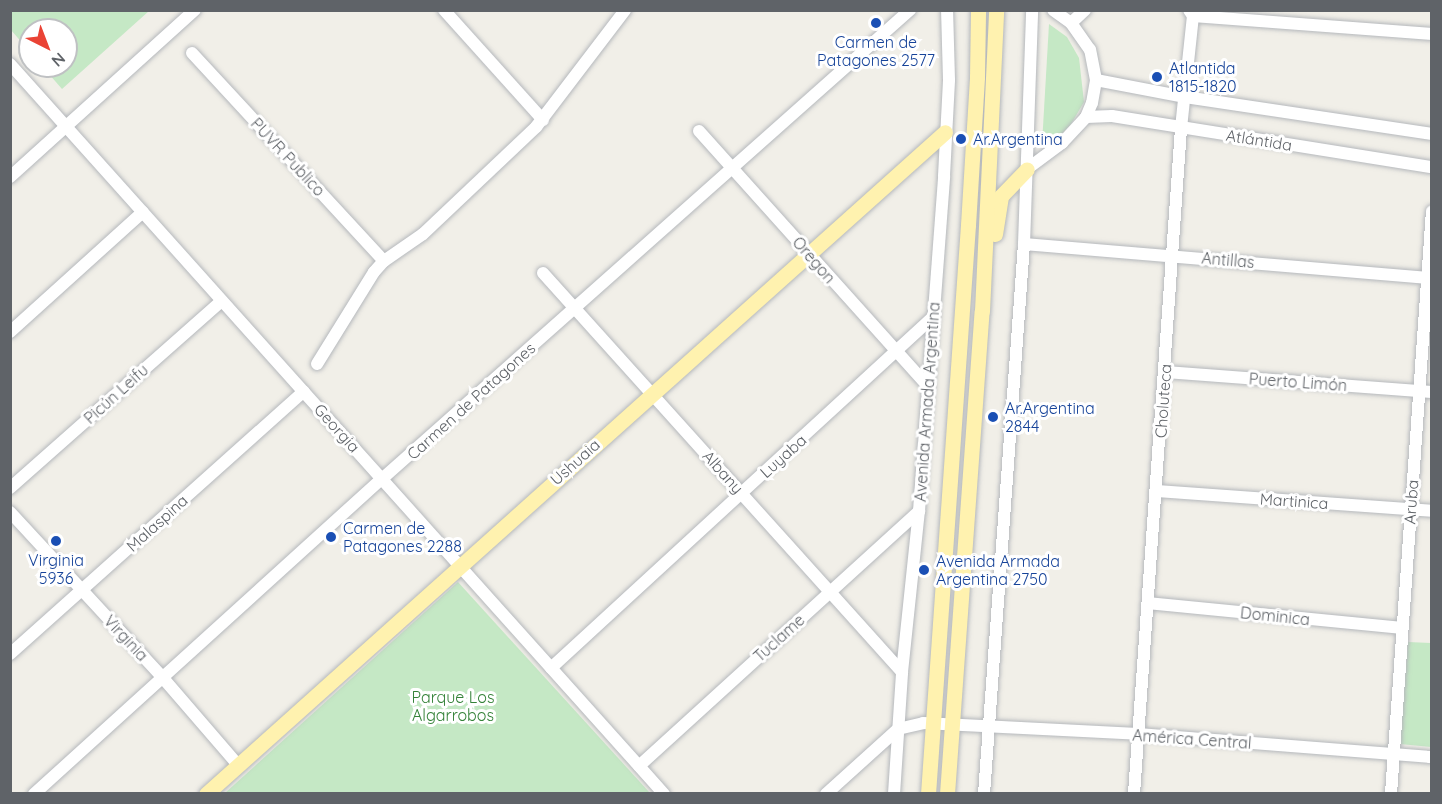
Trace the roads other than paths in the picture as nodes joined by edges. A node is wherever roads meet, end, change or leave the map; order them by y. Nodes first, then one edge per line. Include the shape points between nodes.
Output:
1 (195, 10) edge
2 (444, 10) edge
3 (626, 10) edge
4 (910, 10) edge
5 (947, 10) edge
6 (978, 10) edge
7 (996, 10) edge
8 (1032, 10) edge
9 (1053, 10) edge
10 (1085, 10) edge
11 (1261, 10) edge
12 (1191, 14) edge
13 (1253, 22) junction
14 (1071, 23) junction
15 (1431, 34) edge
16 (192, 53) dead end
17 (10, 64) edge
18 (1096, 80) junction
19 (1185, 97) junction
20 (1086, 117) junction
21 (543, 120) junction
22 (67, 127) junction
23 (1182, 128) junction
24 (699, 131) dead end
25 (945, 132) junction
26 (1431, 134) edge
27 (1431, 167) edge
28 (733, 168) junction
29 (1027, 169) junction
30 (10, 177) edge
31 (1431, 211) edge
32 (143, 212) junction
33 (1024, 244) junction
34 (807, 252) junction
35 (1172, 256) junction
36 (384, 261) junction
37 (543, 273) dead end
38 (1429, 278) edge
39 (221, 301) junction
40 (576, 308) junction
41 (982, 311) junction
42 (933, 316) junction
43 (10, 332) edge
44 (896, 353) junction
45 (317, 364) dead end
46 (1165, 372) junction
47 (928, 387) junction
48 (1425, 391) edge
49 (304, 392) junction
50 (651, 393) junction
51 (383, 478) junction
52 (10, 488) edge
53 (1156, 490) junction
54 (742, 494) junction
55 (1411, 509) junction
56 (919, 511) junction
57 (1431, 511) edge
58 (10, 512) edge
59 (460, 566) junction
60 (82, 590) junction
61 (830, 591) junction
62 (1148, 603) junction
63 (1402, 628) junction
64 (10, 654) edge
65 (551, 668) junction
66 (902, 672) junction
67 (163, 678) junction
68 (933, 723) junction
69 (952, 723) junction
70 (990, 727) junction
71 (898, 729) junction
72 (1138, 734) junction
73 (1394, 754) junction
74 (1431, 757) edge
75 (238, 765) junction
76 (639, 766) junction
77 (34, 794) edge
78 (206, 794) edge
79 (663, 794) edge
80 (826, 794) edge
81 (894, 794) edge
82 (928, 794) edge
83 (947, 794) edge
84 (984, 794) edge
85 (1134, 794) edge
86 (1391, 794) edge

1 - 22 street
2 - 21 street
3 - 21 street
4 - 28 street, Carmen de Patagones
5 - 25 street, Avenida Armada Argentina via 949,80
6 - 68 main road, Avenida Armada Argentina via 969,214
7 - 41 main road
8 - 29 street
9 - 14 street
10 - 14 street
11 - 13 street
12 - 13 street
12 - 19 street, Choluteca
13 - 15 street
14 - 18 street via 1090,50
16 - 36 street, PUVR Publico
17 - 22 street, Georgia
18 - 19 street, Atlántida
18 - 20 street
19 - 23 street, Choluteca
19 - 26 street, Atlántida
20 - 23 street, Atlántida via 1106,115
20 - 29 street via 1062,143
21 - 36 street via 423,234
22 - 30 street
22 - 32 street, Georgia
23 - 27 street, Atlántida
23 - 35 street, Choluteca
24 - 28 street, Oregon
25 - 34 main road, Ushuaia
25 - 42 street, Avenida Armada Argentina
28 - 34 street, Oregon
28 - 40 street, Carmen de Patagones
29 - 33 street
29 - 41 main road via 1001,196 989,289
31 - 38 street, Aruba
32 - 39 street, Georgia
32 - 43 street
33 - 35 street, Antillas
33 - 70 street
34 - 44 street, Oregon
34 - 50 main road, Ushuaia
35 - 38 street, Antillas
35 - 46 street, Choluteca
36 - 45 street
37 - 40 street, Albany
38 - 48 street, Aruba
39 - 49 street, Georgia
39 - 52 street, Picún Leifu
40 - 50 street, Albany
40 - 51 street, Carmen de Patagones
41 - 69 main road
42 - 44 street, Luyaba
42 - 47 street, Avenida Armada Argentina
44 - 47 street, Oregon
44 - 54 street, Luyaba
46 - 48 street, Puerto Limón
46 - 53 street, Choluteca
47 - 56 street, Avenida Armada Argentina
48 - 55 street, Aruba
49 - 51 street, Georgia
49 - 60 street, Malaspina
50 - 54 street, Albany
50 - 59 main road, Ushuaia
51 - 59 street, Georgia
51 - 67 street, Carmen de Patagones
53 - 55 street, Martinica
53 - 62 street, Choluteca
54 - 61 street, Albany
54 - 65 street, Luyaba
55 - 57 street, Martinica
55 - 63 street, Aruba
56 - 61 street, Tuclame
56 - 66 street, Avenida Armada Argentina
58 - 60 street, Virginia
59 - 65 street, Georgia
59 - 75 main road, Ushuaia
60 - 64 street, Malaspina
60 - 67 street, Virginia
61 - 66 street, Albany
61 - 76 street, Tuclame
62 - 63 street, Dominica
62 - 72 street, Choluteca
63 - 73 street, Aruba
65 - 76 street, Georgia
66 - 71 street, Avenida Armada Argentina
67 - 75 street, Virginia
67 - 77 street, Carmen de Patagones
68 - 69 street, América Central
68 - 71 street, América Central
68 - 82 main road, Avenida Armada Argentina
69 - 70 street, América Central
69 - 83 main road
70 - 72 street, América Central
70 - 84 street
71 - 80 street
71 - 81 street, Avenida Armada Argentina
72 - 73 street, América Central
72 - 85 street, Choluteca
73 - 74 street, América Central
73 - 86 street, Aruba
75 - 78 main road, Ushuaia
76 - 79 street, Georgia

